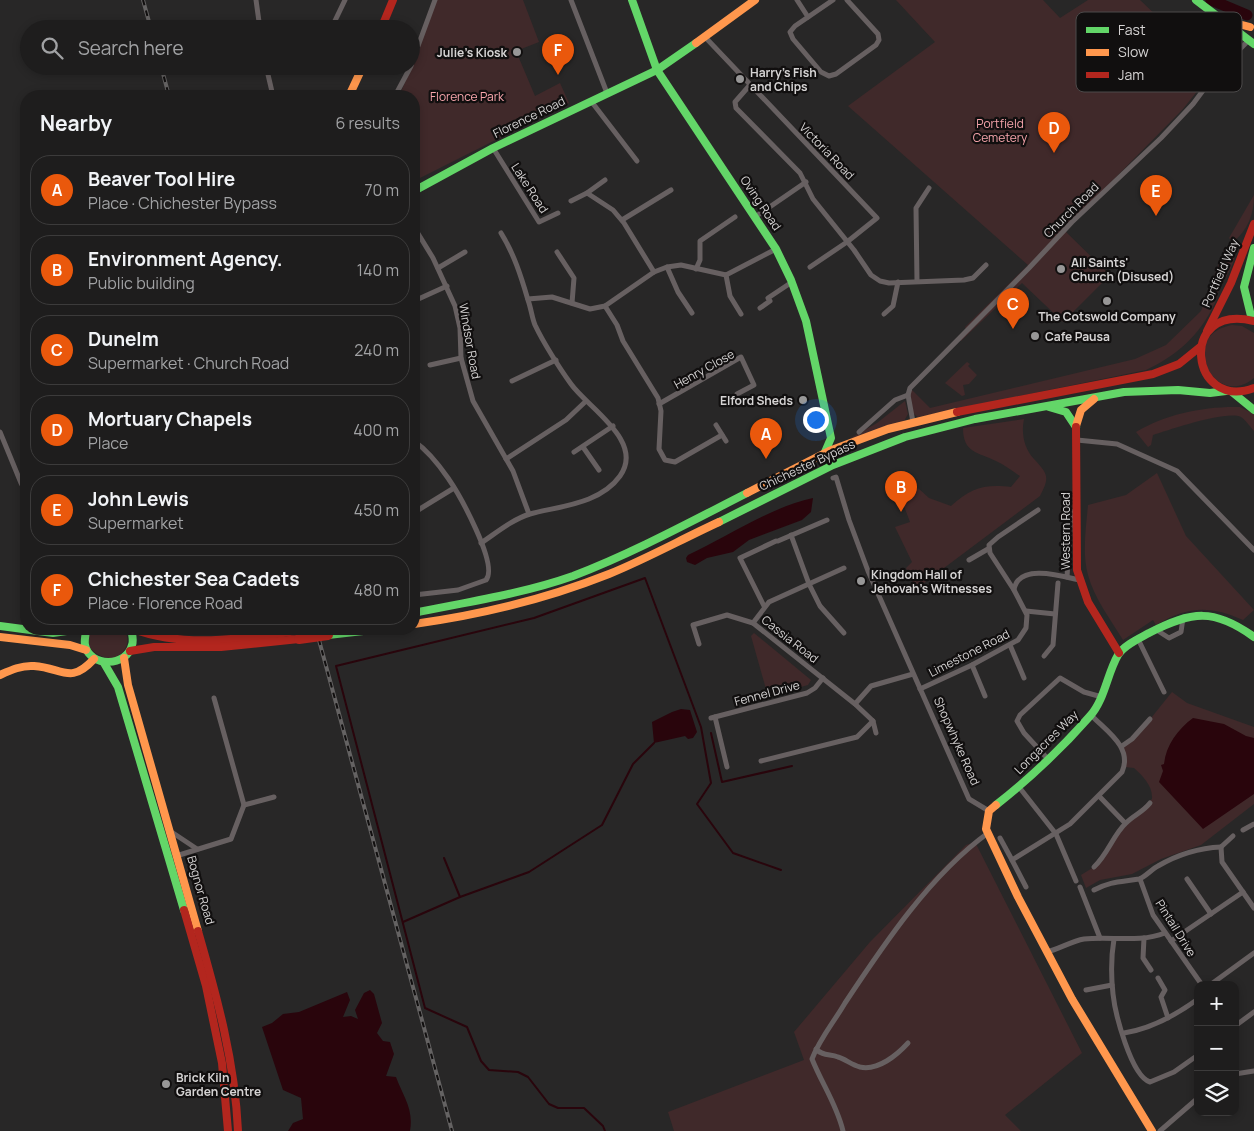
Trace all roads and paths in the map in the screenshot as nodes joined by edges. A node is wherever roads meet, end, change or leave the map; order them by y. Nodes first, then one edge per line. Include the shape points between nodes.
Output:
1 (256, 0) edge
2 (345, 0) edge
3 (393, 0) edge
4 (435, 0) edge
5 (570, 0) edge
6 (632, 0) edge
7 (755, 0) edge
8 (797, 0) edge
9 (833, 0) edge
10 (847, 0) edge
11 (1196, 0) edge
12 (1212, 12) edge
13 (808, 17) junction
14 (259, 20) edge
15 (335, 20) edge
16 (385, 20) edge
17 (1252, 27) edge
18 (705, 37) junction
19 (420, 41) edge
20 (1252, 41) edge
21 (1242, 50) edge
22 (657, 70) junction
23 (268, 75) edge
24 (359, 75) edge
25 (406, 75) edge
26 (749, 86) junction
27 (271, 90) edge
28 (352, 90) edge
29 (398, 90) edge
30 (1202, 92) edge
31 (607, 93) junction
32 (591, 101) junction
33 (493, 148) junction
34 (637, 161) dead end
35 (605, 180) dead end
36 (806, 182) junction
37 (420, 188) edge
38 (929, 188) dead end
39 (671, 190) dead end
40 (587, 193) junction
41 (570, 201) dead end
42 (558, 213) dead end
43 (735, 217) dead end
44 (756, 217) junction
45 (623, 222) junction
46 (1254, 224) edge
47 (501, 233) dead end
48 (420, 241) edge
49 (847, 242) junction
50 (1254, 248) edge
51 (776, 249) junction
52 (465, 252) dead end
53 (557, 252) dead end
54 (986, 265) dead end
55 (667, 267) junction
56 (810, 267) dead end
57 (438, 268) junction
58 (696, 269) junction
59 (654, 272) junction
60 (726, 275) junction
61 (917, 281) junction
62 (792, 282) junction
63 (898, 282) junction
64 (447, 286) junction
65 (420, 298) edge
66 (528, 299) junction
67 (572, 303) junction
68 (605, 306) junction
69 (760, 308) dead end
70 (692, 313) dead end
71 (740, 314) dead end
72 (884, 314) dead end
73 (1253, 321) edge
74 (1207, 331) junction
75 (1200, 347) junction
76 (461, 358) junction
77 (556, 360) junction
78 (430, 365) dead end
79 (512, 381) dead end
80 (1254, 388) edge
81 (1232, 392) junction
82 (737, 394) dead end
83 (908, 394) junction
84 (1101, 395) junction
85 (1254, 399) edge
86 (585, 402) junction
87 (659, 404) junction
88 (1035, 407) junction
89 (1254, 410) edge
90 (913, 422) junction
91 (716, 425) dead end
92 (613, 426) junction
93 (1076, 427) junction
94 (0, 432) edge
95 (859, 432) dead end
96 (722, 435) junction
97 (831, 437) junction
98 (1077, 440) junction
99 (726, 441) dead end
100 (847, 444) junction
101 (420, 447) edge
102 (583, 447) junction
103 (574, 452) dead end
104 (824, 453) junction
105 (506, 460) junction
106 (599, 470) dead end
107 (20, 478) edge
108 (833, 478) dead end
109 (454, 488) junction
110 (420, 509) edge
111 (1038, 510) dead end
112 (1071, 511) dead end
113 (529, 514) junction
114 (827, 520) dead end
115 (791, 535) junction
116 (482, 543) junction
117 (988, 549) junction
118 (1254, 550) edge
119 (969, 560) dead end
120 (844, 568) dead end
121 (1067, 577) junction
122 (1079, 580) junction
123 (1058, 583) dead end
124 (809, 584) junction
125 (1014, 590) junction
126 (420, 594) edge
127 (764, 606) junction
128 (1026, 611) junction
129 (420, 612) edge
130 (1055, 614) junction
131 (753, 622) junction
132 (420, 623) edge
133 (0, 626) edge
134 (20, 629) edge
135 (844, 633) dead end
136 (84, 635) edge
137 (133, 635) edge
138 (148, 635) edge
139 (299, 635) junction
140 (328, 635) edge
141 (0, 636) edge
142 (1254, 637) edge
143 (1138, 639) junction
144 (699, 644) dead end
145 (1010, 645) junction
146 (86, 650) junction
147 (1119, 653) junction
148 (127, 655) junction
149 (1044, 656) dead end
150 (99, 661) junction
151 (972, 665) junction
152 (913, 674) junction
153 (0, 675) edge
154 (823, 678) junction
155 (1024, 678) dead end
156 (920, 689) junction
157 (1164, 692) dead end
158 (985, 696) dead end
159 (1102, 697) junction
160 (214, 698) dead end
161 (855, 704) junction
162 (1091, 715) junction
163 (1150, 719) dead end
164 (872, 721) junction
165 (876, 734) dead end
166 (1122, 746) junction
167 (1046, 758) junction
168 (762, 761) dead end
169 (727, 767) dead end
170 (1019, 787) junction
171 (1098, 796) junction
172 (274, 797) dead end
173 (1150, 803) dead end
174 (244, 805) junction
175 (989, 811) junction
176 (1125, 823) junction
177 (1254, 824) edge
178 (170, 830) junction
179 (1243, 830) dead end
180 (988, 833) junction
181 (1056, 834) junction
182 (1233, 836) dead end
183 (1000, 838) dead end
184 (1220, 846) junction
185 (197, 849) junction
186 (173, 857) junction
187 (1012, 860) junction
188 (1094, 867) dead end
189 (1187, 878) dead end
190 (1140, 879) junction
191 (1076, 881) dead end
192 (1026, 887) dead end
193 (1080, 887) dead end
194 (1094, 890) dead end
195 (1243, 892) junction
196 (1252, 900) edge
197 (1254, 908) edge
198 (1211, 914) junction
199 (1166, 933) junction
200 (1100, 938) junction
201 (1144, 938) junction
202 (1114, 939) junction
203 (1171, 941) junction
204 (1047, 952) junction
205 (1254, 953) edge
206 (1151, 970) dead end
207 (1158, 978) dead end
208 (1199, 981) edge
209 (1216, 981) edge
210 (1112, 985) junction
211 (1086, 990) dead end
212 (1194, 1002) edge
213 (1254, 1012) edge
214 (1168, 1018) junction
215 (1239, 1023) edge
216 (1124, 1033) junction
217 (908, 1043) dead end
218 (816, 1049) junction
219 (1194, 1058) edge
220 (1254, 1071) edge
221 (1239, 1073) edge
222 (1194, 1101) edge
223 (228, 1131) edge
224 (238, 1131) edge
225 (843, 1131) edge
226 (1152, 1131) edge
227 (1160, 1131) edge

1 - 14 street
2 - 15 street
3 - 16 main road
4 - 19 street
5 - 31 street
6 - 22 main road, Oving Road
7 - 18 main road, Florence Road
8 - 13 street
9 - 13 street
10 - 13 street via 878,34 879,40 832,76 821,72 791,36 792,29
11 - 12 main road
17 - 20 main road via 1246,33
18 - 22 main road, Florence Road
18 - 26 street, Victoria Road
20 - 21 street, Church Road
22 - 31 main road, Florence Road
22 - 44 main road, Oving Road
23 - 27 street
24 - 28 main road
25 - 29 street
26 - 36 street via 735,102 736,108
26 - 49 street, Victoria Road via 877,218
30 - 83 street, Church Road via 1161,138 1072,222 910,388
31 - 32 main road, Florence Road
32 - 33 main road, Florence Road
32 - 34 street
33 - 37 main road, Florence Road
33 - 42 street, Lake Road via 539,222
35 - 40 street
36 - 44 street
36 - 49 street via 813,199
38 - 61 street via 916,208
39 - 45 street
40 - 41 street
40 - 45 street via 613,210
43 - 58 street via 700,241 700,260
44 - 51 main road, Oving Road
45 - 59 street
46 - 74 main road, Portfield Way via 1231,283
47 - 66 street via 513,253
48 - 57 street, Windsor Road
49 - 56 street, Victoria Road
49 - 63 street via 871,275 880,281
50 - 73 main road, Portfield Way via 1244,287
51 - 60 street
51 - 62 main road, Oving Road
52 - 57 street
53 - 67 street via 574,278
54 - 61 street via 973,278
55 - 58 street via 681,265
55 - 59 street
55 - 70 street
57 - 64 street, Windsor Road
58 - 60 street
59 - 68 street
60 - 71 street via 730,296
61 - 63 street
62 - 69 street via 768,298 770,301
62 - 97 main road, Oving Road via 810,338
63 - 72 street via 893,306
64 - 65 street
64 - 76 street, Windsor Road via 460,328
66 - 67 street via 552,297
66 - 77 street via 535,325
67 - 68 street via 590,309
68 - 87 street
73 - 74 main road via 1228,318
74 - 75 main road, Portfield Way
75 - 81 main road via 1203,372 1211,382
75 - 90 main road, Chichester Bypass via 1192,357 1153,374 1038,394
76 - 78 street
76 - 105 street, Windsor Road via 473,401
77 - 79 street
77 - 86 street
80 - 81 main road, Chichester Bypass
81 - 84 main road, Chichester Bypass via 1151,390
81 - 85 main road
81 - 89 main road
82 - 87 street, Henry Close via 754,385 741,357
83 - 90 street
83 - 95 street, Church Road via 895,400
84 - 88 main road, Chichester Bypass
84 - 93 main road via 1083,405
86 - 92 street
86 - 105 street via 566,420
87 - 96 street via 660,449 668,461 675,462
88 - 93 main road via 1065,411
88 - 132 main road, Chichester Bypass via 905,437 847,458 648,556 550,595
90 - 100 main road, Chichester Bypass
91 - 96 street
92 - 102 street
92 - 113 street via 624,449 625,460 618,478 590,498 560,509
93 - 98 main road, Western Road
94 - 107 street
96 - 99 street
97 - 100 main road
97 - 104 main road
98 - 118 street via 1117,444 1177,471
98 - 122 main road, Western Road via 1076,556
100 - 104 main road, Chichester Bypass
101 - 109 street
102 - 103 street
102 - 106 street
104 - 129 main road, Chichester Bypass via 644,546 572,576 519,592
105 - 113 street, Windsor Road
108 - 152 street, Shopwhyke Road via 836,477 859,548
109 - 110 street
109 - 116 street
111 - 117 street via 993,540
112 - 121 street
113 - 116 street
114 - 115 street
115 - 124 street
115 - 127 street via 740,558
116 - 126 street via 489,566 486,580 458,590
117 - 119 street
117 - 125 street
120 - 124 street
121 - 122 street
121 - 125 street via 1033,574 1018,580
122 - 147 main road, Western Road via 1088,602
123 - 130 street
124 - 127 street
124 - 135 street via 820,606
125 - 128 street
127 - 131 street
128 - 130 street
128 - 145 street, Limestone Road via 1026,628
130 - 149 street via 1053,645
131 - 144 street, Cassia Road via 727,615 693,625
131 - 154 street, Cassia Road
133 - 134 main road
136 - 146 main road
137 - 148 main road, Bognor Road
138 - 139 main road via 184,639
139 - 140 main road, bridge
139 - 148 main road via 221,647 154,647
141 - 146 main road
142 - 143 main road via 1222,618 1199,616 1183,618
143 - 147 main road
143 - 157 street
145 - 151 street, Limestone Road
145 - 155 street
146 - 150 main road, Bognor Road
147 - 159 main road, Longacres Way
148 - 150 main road via 114,663
148 - 178 main road, Bognor Road via 128,685
150 - 153 main road via 75,676 33,666 16,668
150 - 186 main road, Bognor Road via 118,687
151 - 156 street, Limestone Road
151 - 158 street
152 - 156 street, Shopwhyke Road
152 - 161 street via 872,686
154 - 161 street, Cassia Road
154 - 169 street, Fennel Drive via 807,693 713,718
156 - 175 street, Shopwhyke Road via 969,798
159 - 162 main road, Longacres Way
159 - 167 street via 1084,692 1060,678 1020,716 1018,721 1024,733
160 - 174 street
161 - 164 street, Cassia Road
162 - 166 street
162 - 167 main road, Longacres Way
163 - 166 street
164 - 165 street, Cassia Road
164 - 168 street via 857,737
166 - 171 street via 1125,758 1122,772
167 - 170 main road, Longacres Way
170 - 175 main road, Longacres Way
170 - 181 street
171 - 176 street
171 - 181 street
172 - 174 street
173 - 176 street
174 - 185 street via 231,839
175 - 180 main road
176 - 188 street via 1102,860
177 - 179 street
178 - 185 street
178 - 186 main road, Bognor Road
180 - 204 main road
180 - 218 street via 969,846 933,882 870,965
181 - 187 street
181 - 191 street
182 - 184 street
183 - 187 street
184 - 190 street via 1180,856 1156,866
184 - 195 street via 1222,862
185 - 186 street
186 - 223 main road, Bognor Road via 211,1010 224,1079
186 - 224 main road, Bognor Road via 220,1008 236,1091
187 - 192 street
189 - 198 street
190 - 194 street via 1114,882
190 - 199 street, Pintail Drive via 1151,909
193 - 200 street
195 - 196 street
195 - 198 street
196 - 197 street
198 - 203 street
199 - 201 street
199 - 203 street, Pintail Drive
200 - 202 street
200 - 204 street via 1080,940
201 - 202 street
201 - 206 street via 1143,958
202 - 210 street
203 - 208 street, Pintail Drive
204 - 226 main road
205 - 209 street
207 - 214 street via 1165,990 1161,997
210 - 211 street
210 - 216 street
212 - 214 street
213 - 215 street
214 - 216 street
216 - 219 street via 1134,1062 1142,1077 1150,1082 1174,1072
217 - 218 street via 893,1058 867,1067 820,1054
218 - 225 street via 812,1059 827,1094 838,1109
220 - 221 street
222 - 227 street

